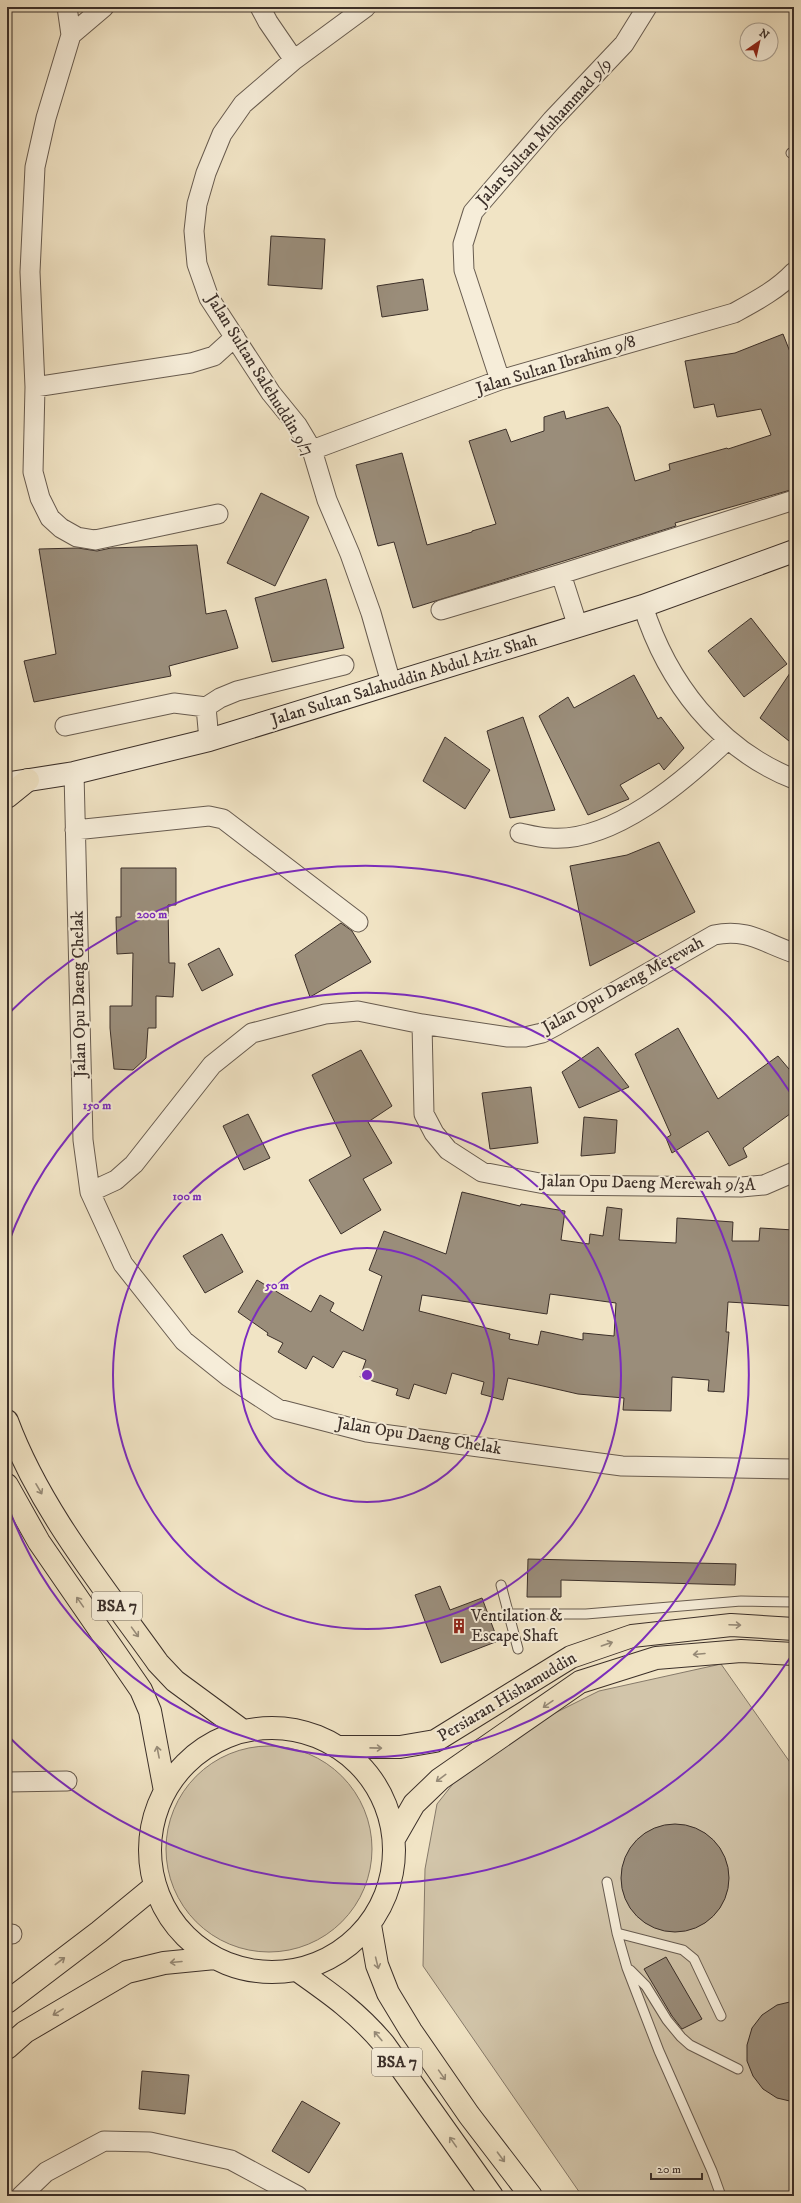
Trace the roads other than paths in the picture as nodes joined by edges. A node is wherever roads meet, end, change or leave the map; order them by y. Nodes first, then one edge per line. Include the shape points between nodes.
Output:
1 (67, 7) edge
2 (104, 7) edge
3 (260, 7) edge
4 (366, 7) edge
5 (647, 7) edge
6 (71, 35) junction
7 (294, 60) junction
8 (794, 272) edge
9 (235, 338) junction
10 (500, 380) junction
11 (35, 386) junction
12 (312, 450) junction
13 (794, 500) edge
14 (218, 514) dead end
15 (794, 551) edge
16 (561, 574) junction
17 (643, 606) junction
18 (441, 610) dead end
19 (578, 626) junction
20 (344, 665) dead end
21 (392, 684) junction
22 (206, 707) junction
23 (65, 726) dead end
24 (209, 740) junction
25 (727, 740) junction
26 (74, 773) junction
27 (7, 775) edge
28 (794, 779) edge
29 (28, 780) junction
30 (7, 784) edge
31 (7, 797) edge
32 (76, 830) junction
33 (520, 833) dead end
34 (358, 922) dead end
35 (794, 953) edge
36 (422, 1024) junction
37 (794, 1172) edge
38 (90, 1192) junction
39 (7, 1421) edge
40 (794, 1469) edge
41 (7, 1485) edge
42 (501, 1586) dead end
43 (794, 1602) edge
44 (508, 1614) junction
45 (794, 1629) edge
46 (518, 1649) dead end
47 (794, 1654) edge
48 (243, 1731) junction
49 (337, 1747) junction
50 (68, 1781) dead end
51 (7, 1782) edge
52 (165, 1791) junction
53 (395, 1837) junction
54 (607, 1882) dead end
55 (155, 1886) junction
56 (370, 1925) junction
57 (617, 1933) junction
58 (215, 1958) junction
59 (627, 1968) junction
60 (297, 1970) junction
61 (7, 2002) edge
62 (721, 2016) dead end
63 (7, 2048) edge
64 (738, 2068) dead end
65 (21, 2196) edge
66 (298, 2196) edge
67 (492, 2196) edge
68 (530, 2196) edge
69 (721, 2196) edge

1 - 6 street
2 - 6 street
3 - 7 street
4 - 7 street, Jalan Sultan Salehuddin 9/7
5 - 10 street, Jalan Sultan Muhammad 9/9 via 624,44 552,120 473,212 463,244 464,270
6 - 11 street via 46,118 35,167 30,272
7 - 9 street, Jalan Sultan Salehuddin 9/7 via 243,104 222,134 197,204 194,232 197,264 209,298
8 - 10 street, Jalan Sultan Ibrahim 9/8 via 780,286 734,313
9 - 11 street via 214,356 191,363
9 - 12 street, Jalan Sultan Salehuddin 9/7
10 - 12 street, Jalan Sultan Ibrahim 9/8
11 - 14 street via 33,472 40,498 50,518 61,528 77,537 95,540
12 - 21 street, Jalan Sultan Salehuddin 9/7 via 327,500 371,613
13 - 16 street
15 - 17 street, Jalan Sultan Salahuddin Abdul Aziz Shah
16 - 18 street
16 - 19 street
17 - 19 street, Jalan Sultan Salahuddin Abdul Aziz Shah
17 - 25 street via 655,642 684,691
19 - 21 street, Jalan Sultan Salahuddin Abdul Aziz Shah
20 - 22 street via 237,691
21 - 24 street, Jalan Sultan Salahuddin Abdul Aziz Shah
22 - 23 street via 174,703
22 - 24 street
24 - 26 street, Jalan Sultan Salahuddin Abdul Aziz Shah
25 - 28 street via 764,765
25 - 33 street via 692,773 651,804 613,823 582,835 550,838
26 - 29 street, Jalan Sultan Salahuddin Abdul Aziz Shah
26 - 32 street, Jalan Opu Daeng Chelak
27 - 29 main road
29 - 30 street, Jalan Sultan Salahuddin Abdul Aziz Shah
29 - 31 main road
32 - 34 street via 210,816 223,819
32 - 38 street, Jalan Opu Daeng Chelak via 83,1140
35 - 36 street, Jalan Opu Daeng Merewah via 744,933 726,932 698,943 542,1033 508,1037
36 - 37 street, Jalan Opu Daeng Merewah 9/3A via 424,1114 434,1133 448,1150 482,1172 550,1185 741,1187 764,1185
36 - 38 street, Jalan Opu Daeng Merewah via 358,1011 325,1014 252,1032 212,1065 134,1164 116,1180
38 - 40 street, Jalan Opu Daeng Chelak via 123,1264 184,1341 229,1377 278,1409 367,1432 622,1466
39 -> 48 main road, BSA 7 via 20,1455 62,1528 158,1663 176,1681
52 -> 41 main road, BSA 7 via 150,1711 141,1690 39,1542
42 - 44 lane
43 - 44 lane via 741,1601 586,1614
44 - 46 lane
49 -> 45 main road, Persiaran Hishamuddin via 400,1747 436,1741 570,1657 632,1636 731,1625
47 -> 53 main road, Persiaran Hishamuddin via 741,1651 656,1658 580,1682 440,1779 414,1804
48 - 49 main road via 275,1728 307,1733
48 - 52 main road via 212,1743 185,1764
49 - 53 main road via 363,1768 382,1795
50 - 51 street
52 - 55 main road via 153,1821 149,1853
53 - 56 main road via 392,1878 384,1902
54 - 57 lane
55 - 58 main road via 168,1915 189,1940
61 -> 55 main road
56 - 60 main road via 350,1946 332,1957
56 -> 68 main road, BSA 7 via 377,1964 388,1993 469,2115
57 - 59 lane
57 - 62 lane via 683,1950 694,1959
58 - 60 main road via 241,1969 262,1972
58 -> 63 main road via 164,1963 127,1972 26,2032
59 - 64 lane via 646,1986 681,2037 690,2045
59 - 69 lane via 659,2051
67 -> 60 main road, BSA 7 via 365,2021 342,2001
65 - 66 street via 46,2172 104,2141 150,2142 231,2160

